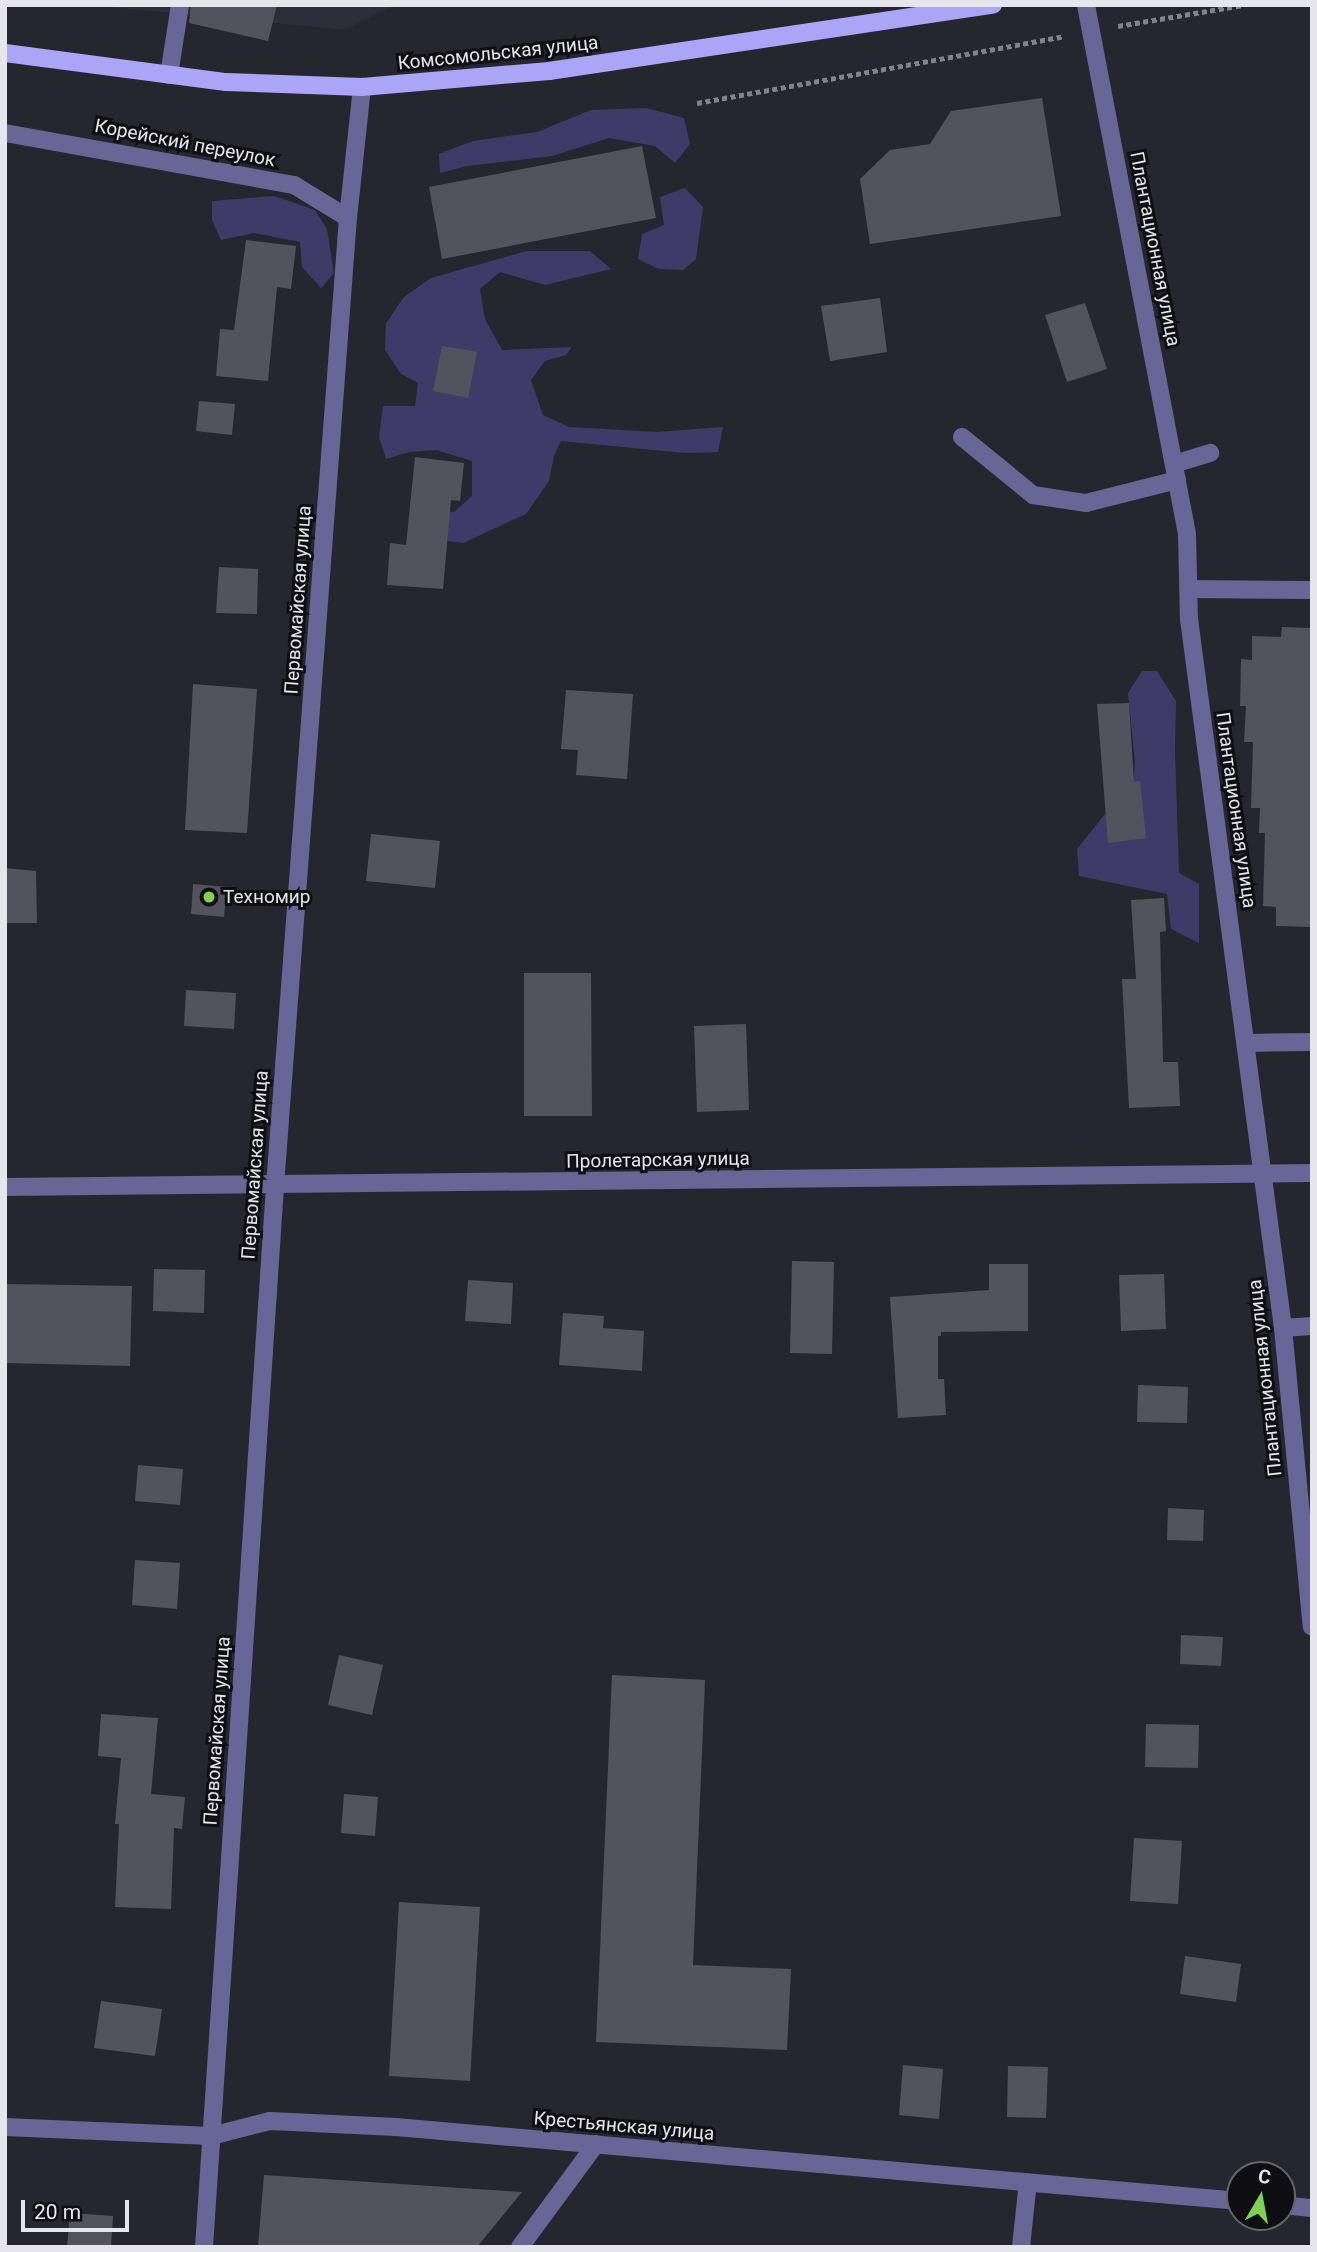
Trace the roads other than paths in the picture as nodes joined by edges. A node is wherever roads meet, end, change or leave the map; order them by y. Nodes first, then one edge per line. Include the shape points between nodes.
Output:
1 (180, 5) edge
2 (993, 5) edge
3 (1086, 5) edge
4 (5, 53) edge
5 (169, 75) junction
6 (362, 87) junction
7 (5, 133) edge
8 (348, 218) junction
9 (962, 437) dead end
10 (1210, 453) dead end
11 (1176, 472) junction
12 (1189, 589) junction
13 (1312, 590) edge
14 (1312, 1042) edge
15 (1245, 1043) junction
16 (1263, 1173) junction
17 (1312, 1173) edge
18 (275, 1186) junction
19 (5, 1187) edge
20 (1312, 1326) edge
21 (1283, 1328) junction
22 (1312, 1627) edge
23 (5, 2127) edge
24 (211, 2136) junction
25 (596, 2144) junction
26 (1028, 2182) junction
27 (1226, 2201) edge
28 (204, 2247) edge
29 (520, 2247) edge
30 (1021, 2247) edge

1 - 5 street
2 - 6 main road, Комсомольская улица via 549,71
3 - 11 street, Плантационная улица
4 - 5 main road, Комсомольская улица
5 - 6 main road, Комсомольская улица
6 - 8 street, Первомайская улица
7 - 8 street, Корейский переулок via 295,185
8 - 18 street, Первомайская улица
9 - 11 street via 1033,495 1086,503
10 - 11 street
11 - 12 street, Плантационная улица via 1187,534
12 - 13 street
12 - 15 street, Плантационная улица via 1189,619
14 - 15 street
15 - 16 street, Плантационная улица
16 - 17 street, Пролетарская улица
16 - 18 street, Пролетарская улица
16 - 21 street, Плантационная улица
18 - 19 street, Пролетарская улица
18 - 24 street, Первомайская улица
20 - 21 street
21 - 22 street, Плантационная улица
23 - 24 street, Крестьянская улица
24 - 25 street, Крестьянская улица via 270,2120
24 - 28 street, Первомайская улица
25 - 26 street, Крестьянская улица
25 - 29 street
26 - 27 street, Крестьянская улица
26 - 30 street

